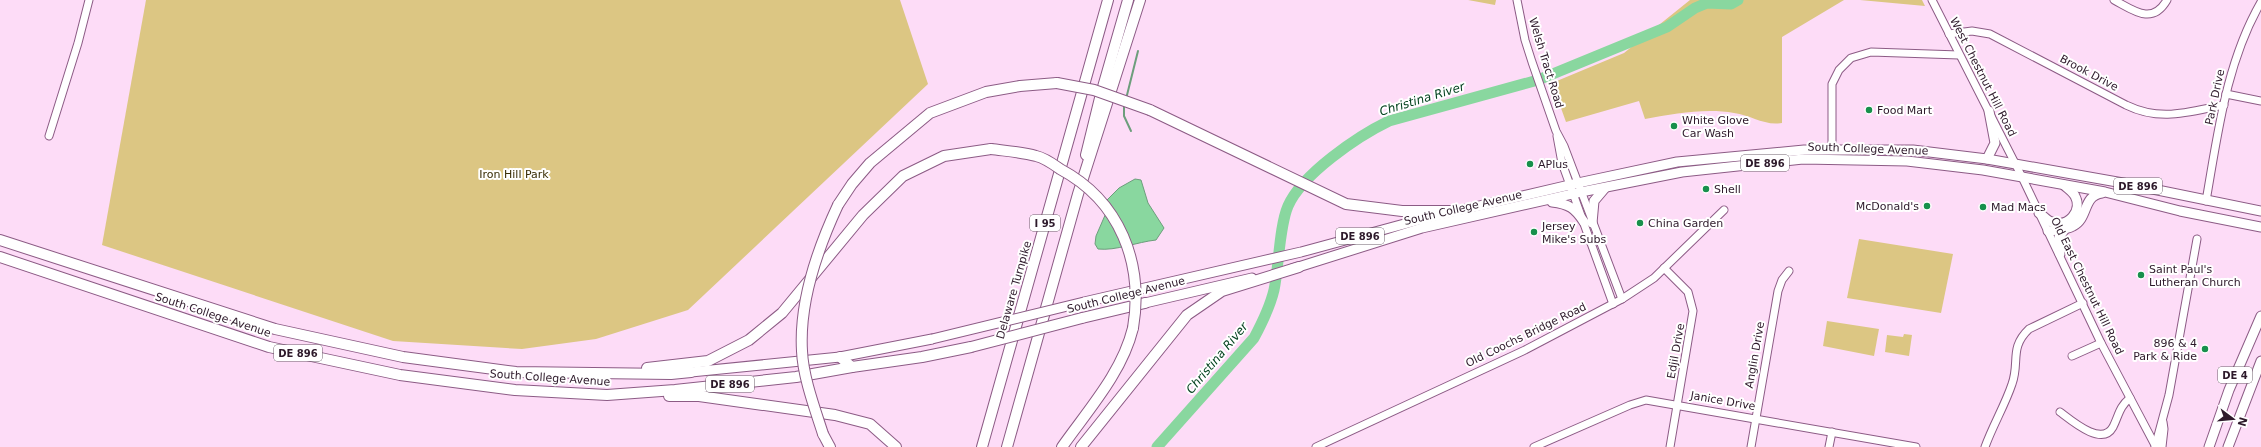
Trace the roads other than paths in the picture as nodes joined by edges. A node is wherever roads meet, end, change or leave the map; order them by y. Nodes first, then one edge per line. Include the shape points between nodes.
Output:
1 (89, 0) edge
2 (1108, 0) edge
3 (1128, 0) edge
4 (1140, 0) edge
5 (1517, 0) edge
6 (1932, 0) edge
7 (2114, 0) edge
8 (2167, 0) edge
9 (2261, 2) edge
10 (1949, 34) junction
11 (1959, 55) junction
12 (2226, 94) junction
13 (2261, 100) edge
14 (2224, 105) junction
15 (1988, 111) junction
16 (49, 136) dead end
17 (1832, 149) junction
18 (1987, 159) junction
19 (2015, 163) junction
20 (2022, 177) junction
21 (1574, 184) junction
22 (2063, 184) junction
23 (1606, 187) junction
24 (2104, 192) junction
25 (1577, 193) junction
26 (1078, 194) junction
27 (1545, 201) junction
28 (2206, 201) junction
29 (1724, 210) dead end
30 (1458, 211) junction
31 (2261, 211) edge
32 (2039, 212) junction
33 (1588, 222) junction
34 (2261, 227) edge
35 (2065, 229) junction
36 (2048, 231) junction
37 (2197, 239) dead end
38 (0, 240) edge
39 (2060, 254) junction
40 (0, 257) edge
41 (1299, 267) joint
42 (1664, 268) junction
43 (1789, 271) dead end
44 (1262, 278) junction
45 (1622, 299) junction
46 (1145, 303) joint
47 (2083, 303) junction
48 (1613, 304) junction
49 (2261, 316) edge
50 (2102, 343) junction
51 (2072, 356) dead end
52 (840, 357) junction
53 (2261, 361) edge
54 (852, 367) junction
55 (691, 372) joint
56 (605, 373) junction
57 (607, 395) junction
58 (2130, 398) junction
59 (1678, 405) junction
60 (2060, 412) dead end
61 (1756, 418) junction
62 (2163, 421) junction
63 (2146, 428) junction
64 (2159, 431) junction
65 (1832, 432) junction
66 (2212, 435) junction
67 (1908, 446) edge
68 (830, 447) edge
69 (896, 447) edge
70 (982, 447) edge
71 (1007, 447) edge
72 (1062, 447) edge
73 (1081, 447) edge
74 (1316, 447) edge
75 (1534, 447) edge
76 (1670, 447) edge
77 (1751, 447) edge
78 (1829, 447) edge
79 (1916, 447) edge
80 (1985, 447) edge
81 (2157, 447) edge
82 (2205, 447) edge
83 (2209, 447) edge
84 (2228, 447) edge

1 - 16 street
2 - 70 highway, Delaware Turnpike / I 95
3 - 26 highway, I 95 via 1099,101
4 - 26 highway, I 95
5 - 21 street, Welsh Tract Road via 1525,40 1556,131 1564,146
6 - 10 street, West Chestnut Hill Road
7 - 8 street via 2145,15 2158,12
9 - 12 street, Park Drive via 2236,55
10 - 11 street, West Chestnut Hill Road
10 - 14 street, Brook Drive via 1972,31 1990,34 2145,113 2172,115
11 - 15 street, West Chestnut Hill Road
11 - 17 street via 1872,52 1850,58 1839,70 1832,84
12 - 13 street
12 - 14 street, Park Drive
14 - 28 street, Park Drive
15 - 18 main road via 1995,143
15 - 19 street, West Chestnut Hill Road
17 - 18 main road, South College Avenue / DE 896 via 1913,150
17 - 21 main road, South College Avenue / DE 896 via 1677,162
18 - 19 main road, South College Avenue / DE 896
19 - 20 street, West Chestnut Hill Road
19 - 28 main road, South College Avenue / DE 896
20 - 22 main road, South College Avenue / DE 896
20 - 23 main road, South College Avenue / DE 896 via 1907,161 1803,158 1682,172
20 - 32 street, Old East Chestnut Hill Road
21 - 25 street, Welsh Tract Road
21 - 30 main road, South College Avenue / DE 896
22 - 24 main road, South College Avenue / DE 896
22 - 32 main road via 2073,194 2077,203 2078,208 2072,218 2059,223 2051,222
23 - 25 main road, South College Avenue / DE 896
23 - 33 main road via 1594,200
24 - 34 main road, South College Avenue / DE 896 via 2180,211
24 - 35 main road via 2093,195 2081,219 2074,226
25 - 27 main road, South College Avenue / DE 896
25 - 33 street, Welsh Tract Road
26 - 71 highway, I 95
27 - 33 main road via 1571,206
27 - 41 main road, South College Avenue / DE 896 via 1422,228
28 - 31 main road, South College Avenue / DE 896
29 - 42 street, Old Coochs Bridge Road
30 - 52 main road, South College Avenue / DE 896, bridge via 1301,252 932,339
30 - 68 highway, bridge via 1402,211 1346,204 1285,177 1150,110 1094,90 1057,83 986,92 930,113 870,163 852,184 838,205 823,238 811,278 802,319 802,352 811,395 823,434
32 - 36 street, Old East Chestnut Hill Road
33 - 45 street, Welsh Tract Road
33 - 48 street, Welsh Tract Road
35 - 36 main road
35 - 39 main road via 2059,237
36 - 39 street, Old East Chestnut Hill Road
37 - 62 street
38 - 56 highway, South College Avenue / DE 896 via 275,329 403,357 516,372
39 - 47 street, Old East Chestnut Hill Road
40 - 57 highway, South College Avenue / DE 896 via 269,347 400,375 516,390
41 - 44 highway
42 - 45 street, Old Coochs Bridge Road
42 - 59 street, Edjil Drive via 1688,292 1693,305
43 - 61 street, Anglin Drive via 1778,291
44 - 46 main road, South College Avenue / DE 896
44 - 73 highway via 1222,291 1187,315
45 - 48 street, Old Coochs Bridge Road
46 - 54 highway, South College Avenue / DE 896, bridge via 971,347
47 - 50 street, Old East Chestnut Hill Road
47 - 80 street via 2023,334 2015,352 2013,382
48 - 74 street, Old Coochs Bridge Road via 1525,350
49 - 66 main road, DE 4
50 - 51 street
50 - 58 street, Old East Chestnut Hill Road
52 - 54 highway
52 - 55 main road, South College Avenue / DE 896
53 - 84 main road, DE 4
54 - 57 highway, South College Avenue / DE 896 via 796,377
55 - 56 highway, South College Avenue / DE 896
56 - 72 highway, bridge via 708,361 749,340 782,313 864,215 903,176 944,156 991,149 1037,156 1075,176 1109,208 1129,251 1135,272 1136,311 1128,348 1119,367
57 - 69 highway via 699,396 821,412 870,424
58 - 60 street via 2122,405 2113,428 2104,436 2098,437 2089,433
58 - 63 street, Old East Chestnut Hill Road
59 - 61 street, Janice Drive
59 - 75 street, Janice Drive via 1653,400 1640,401
59 - 76 street, Edjil Drive
61 - 65 street, Janice Drive
61 - 77 street, Anglin Drive
62 - 64 street
62 - 81 street via 2164,429
63 - 64 street
63 - 81 street, Old East Chestnut Hill Road
64 - 81 street
65 - 67 street, Janice Drive
65 - 78 street
66 - 82 main road
66 - 83 main road, DE 4
67 - 79 street, Janice Drive

